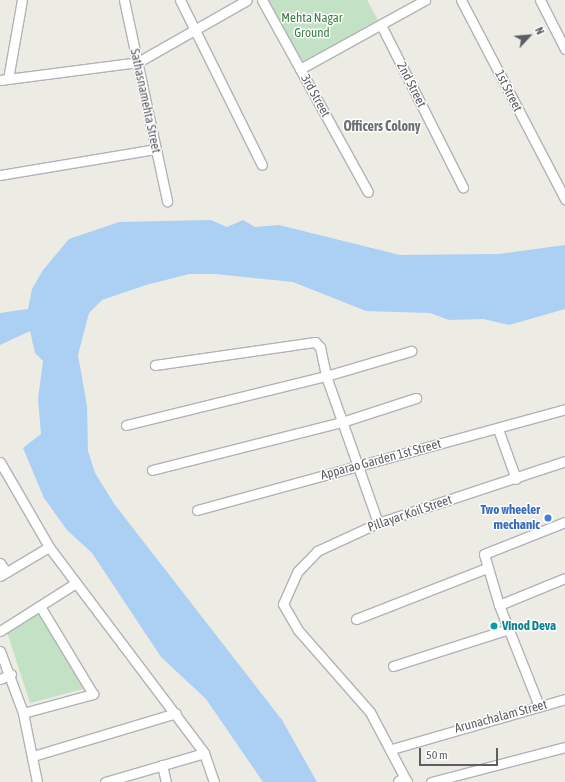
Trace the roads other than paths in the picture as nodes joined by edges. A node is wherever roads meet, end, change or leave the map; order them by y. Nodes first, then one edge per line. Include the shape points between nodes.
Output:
1 (22, 0) edge
2 (124, 0) edge
3 (180, 0) edge
4 (247, 0) edge
5 (262, 0) edge
6 (425, 0) edge
7 (461, 0) edge
8 (540, 0) edge
9 (231, 4) edge
10 (381, 25) junction
11 (196, 29) junction
12 (565, 49) edge
13 (138, 62) junction
14 (300, 69) junction
15 (4, 80) edge
16 (156, 149) junction
17 (262, 165) dead end
18 (0, 175) edge
19 (463, 187) dead end
20 (368, 192) dead end
21 (563, 195) edge
22 (167, 201) dead end
23 (411, 351) dead end
24 (155, 365) dead end
25 (326, 376) junction
26 (416, 398) dead end
27 (565, 409) edge
28 (342, 422) junction
29 (126, 425) dead end
30 (498, 429) junction
31 (565, 461) edge
32 (0, 462) edge
33 (358, 467) junction
34 (152, 470) dead end
35 (516, 479) junction
36 (197, 510) dead end
37 (565, 522) edge
38 (378, 523) junction
39 (49, 547) junction
40 (0, 563) edge
41 (487, 568) junction
42 (3, 574) edge
43 (565, 578) edge
44 (76, 583) junction
45 (499, 605) junction
46 (40, 606) junction
47 (356, 619) dead end
48 (509, 628) junction
49 (0, 631) edge
50 (0, 651) edge
51 (393, 666) dead end
52 (11, 674) junction
53 (0, 679) edge
54 (565, 699) edge
55 (539, 706) junction
56 (176, 713) junction
57 (23, 714) junction
58 (565, 747) edge
59 (392, 749) junction
60 (204, 753) junction
61 (33, 756) junction
62 (162, 765) junction
63 (121, 780) edge
64 (37, 782) edge
65 (106, 782) edge
66 (166, 782) edge
67 (214, 782) edge
68 (400, 782) edge
69 (406, 782) edge
70 (431, 782) edge

1 - 15 street
2 - 13 street, Sathasnamehta Street
3 - 11 street
4 - 9 street
5 - 14 street, 3rd Street
6 - 10 street
7 - 21 street, 1st Street
8 - 12 street
9 - 11 street
10 - 14 street
10 - 19 street, 2nd Street
11 - 13 street
11 - 17 street
13 - 15 street
13 - 16 street, Sathasnamehta Street
14 - 20 street, 3rd Street
16 - 18 street
16 - 22 street, Sathasnamehta Street
23 - 25 street
24 - 25 street via 315,342 320,348
25 - 28 street
25 - 29 street
26 - 28 street
27 - 30 street, Apparao Garden 1st Street
28 - 33 street
28 - 34 street
30 - 33 street, Apparao Garden 1st Street
30 - 35 street
31 - 35 street, Pillayar Koil Street
32 - 39 street
33 - 36 street, Apparao Garden 1st Street
33 - 38 street
35 - 38 street, Pillayar Koil Street
37 - 41 street via 487,550
38 - 59 street, Pillayar Koil Street via 317,551 298,571 283,604 298,630 370,712
39 - 42 street
39 - 44 street
40 - 42 street
41 - 45 street
41 - 47 street
43 - 45 street
44 - 46 street
44 - 56 street
45 - 48 street
46 - 49 street
46 - 57 street via 94,694
48 - 51 street
48 - 55 street
50 - 52 street
52 - 53 street
52 - 57 street
54 - 55 street, Arunachalam Street
55 - 59 street, Arunachalam Street
56 - 60 street
56 - 61 street
57 - 61 street
58 - 70 street
59 - 69 street
60 - 62 street
60 - 67 street
61 - 64 street
62 - 63 street
62 - 66 street
63 - 65 street
68 - 69 street

